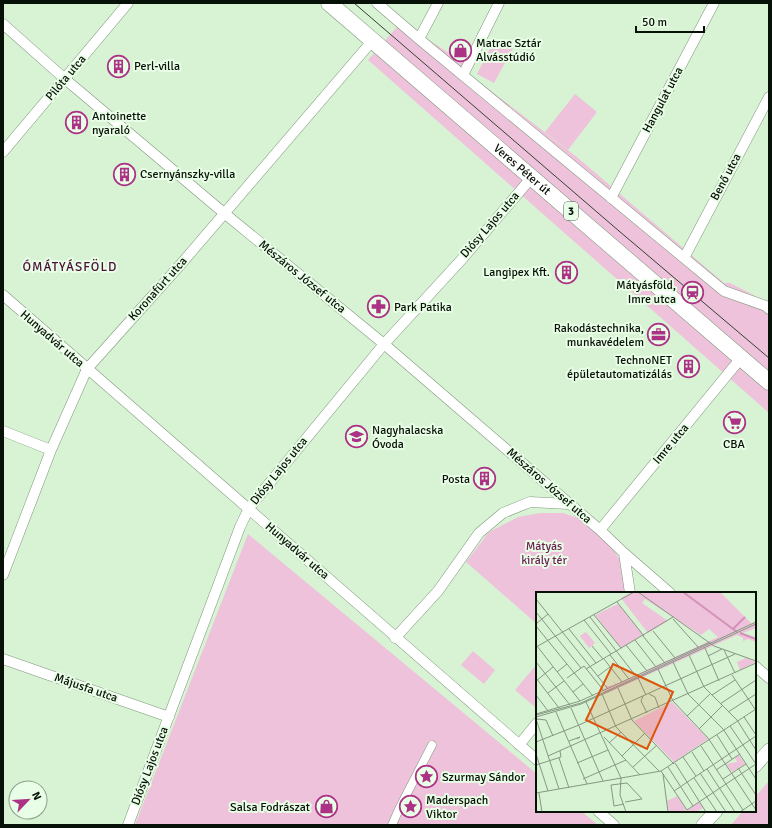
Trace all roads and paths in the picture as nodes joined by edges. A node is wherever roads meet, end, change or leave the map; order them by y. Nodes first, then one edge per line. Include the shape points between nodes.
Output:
1 (128, 3) edge
2 (330, 3) edge
3 (377, 3) edge
4 (438, 3) edge
5 (499, 3) edge
6 (714, 3) edge
7 (3, 24) edge
8 (419, 39) junction
9 (373, 40) junction
10 (462, 75) junction
11 (65, 79) junction
12 (769, 96) edge
13 (3, 152) edge
14 (532, 177) junction
15 (611, 198) junction
16 (224, 213) junction
17 (684, 258) junction
18 (3, 295) edge
19 (768, 304) edge
20 (384, 344) junction
21 (741, 358) junction
22 (87, 369) junction
23 (769, 382) edge
24 (3, 431) edge
25 (50, 450) junction
26 (569, 504) junction
27 (249, 508) junction
28 (600, 530) junction
29 (624, 553) junction
30 (3, 575) edge
31 (630, 592) edge
32 (669, 592) edge
33 (395, 638) junction
34 (3, 659) edge
35 (756, 667) edge
36 (769, 678) edge
37 (169, 716) junction
38 (536, 724) edge
39 (432, 745) dead end
40 (519, 745) junction
41 (769, 750) edge
42 (536, 759) edge
43 (756, 765) edge
44 (599, 812) edge
45 (715, 812) edge
46 (128, 825) edge
47 (392, 825) edge
48 (614, 825) edge
49 (703, 825) edge

1 - 11 street, Pilóta utca
2 - 9 main road, Veres Péter út / 3
3 - 8 street
4 - 8 street
5 - 10 street
6 - 15 street, Hangulat utca
7 - 11 street, Mészáros József utca
8 - 10 street
9 - 14 main road, Veres Péter út / 3
9 - 16 street, Koronafürt utca
10 - 15 street
11 - 13 street, Pilóta utca
11 - 16 street, Mészáros József utca
12 - 17 street, Benő utca
14 - 20 street, Diósy Lajos utca via 463,258
14 - 21 main road, Veres Péter út / 3
15 - 17 street
16 - 20 street, Mészáros József utca
16 - 22 street, Koronafürt utca
17 - 19 street via 724,291
18 - 22 street, Hunyadvár utca
20 - 26 street, Mészáros József utca
20 - 27 street, Diósy Lajos utca
21 - 23 main road, Veres Péter út / 3
21 - 28 street, Imre utca
22 - 25 street, Koronafürt utca
22 - 27 street, Hunyadvár utca
24 - 25 street
25 - 30 street, Koronafürt utca
26 - 28 street, Mészáros József utca
26 - 33 street via 530,502 503,513 479,533 438,591
27 - 33 street, Hunyadvár utca
27 - 37 street, Diósy Lajos utca
28 - 29 street, Mészáros József utca
29 - 31 street
29 - 32 street, Mészáros József utca
33 - 40 street, Hunyadvár utca
34 - 37 street, Májusfa utca
35 - 36 street
37 - 46 street, Diósy Lajos utca
38 - 40 street
39 - 47 street
40 - 42 street, Hunyadvár utca
41 - 43 street
44 - 48 street
45 - 49 street

